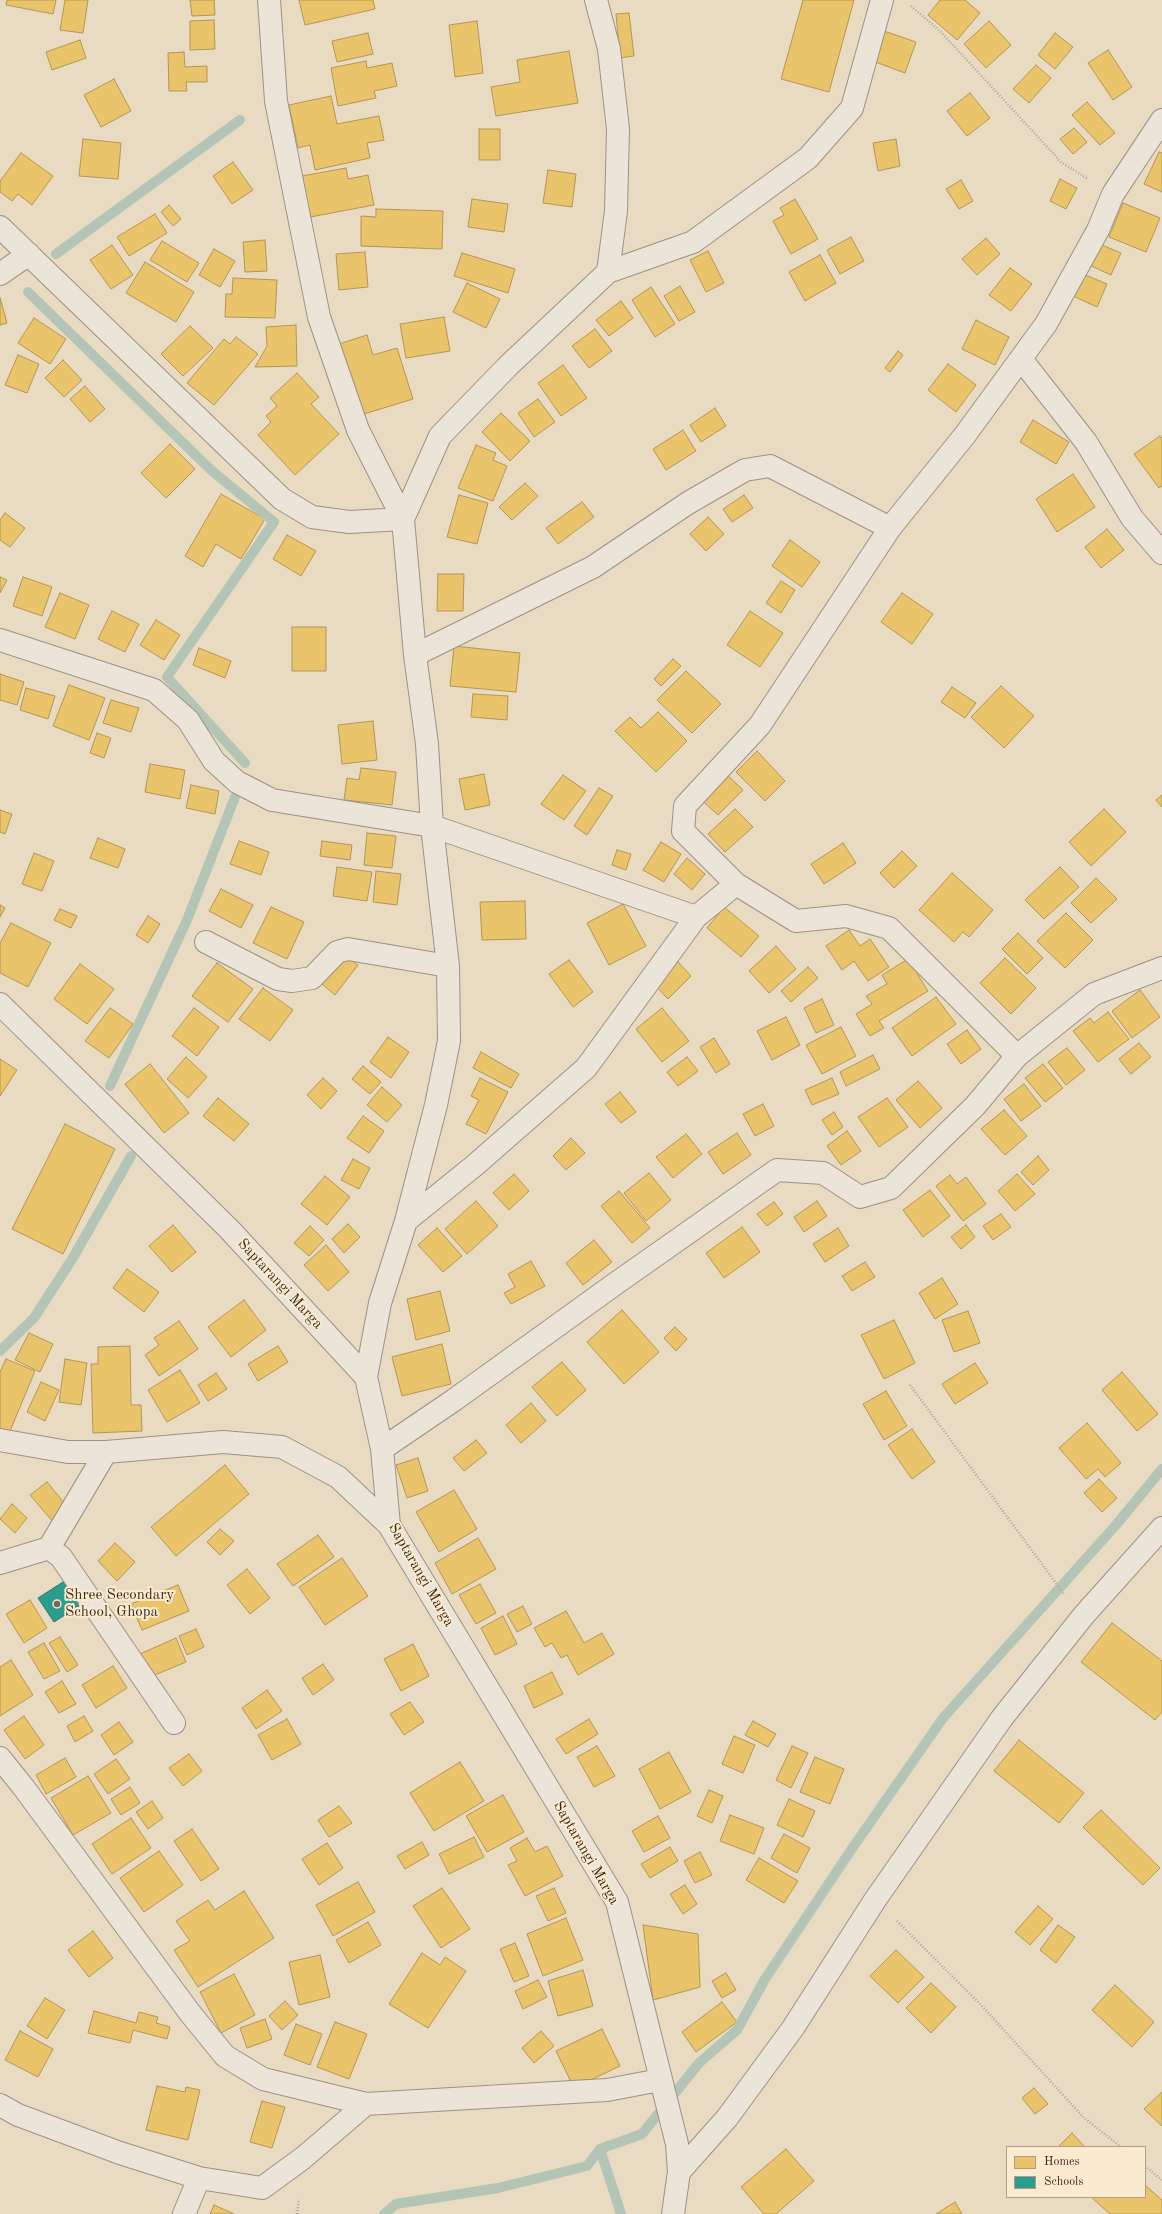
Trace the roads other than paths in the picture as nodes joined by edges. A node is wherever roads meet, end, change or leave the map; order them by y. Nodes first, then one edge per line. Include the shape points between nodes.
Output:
1 (269, 0) edge
2 (596, 0) edge
3 (882, 0) edge
4 (1162, 120) edge
5 (0, 227) edge
6 (29, 254) junction
7 (608, 272) junction
8 (0, 274) edge
9 (1021, 359) junction
10 (403, 519) junction
11 (890, 528) junction
12 (1162, 553) edge
13 (0, 640) edge
14 (415, 656) junction
15 (432, 826) junction
16 (736, 884) junction
17 (696, 917) junction
18 (206, 942) dead end
19 (448, 966) junction
20 (1162, 968) edge
21 (0, 1004) edge
22 (1017, 1056) junction
23 (406, 1222) junction
24 (366, 1377) junction
25 (0, 1440) edge
26 (382, 1448) junction
27 (106, 1452) junction
28 (389, 1525) junction
29 (1162, 1528) edge
30 (50, 1548) junction
31 (0, 1563) edge
32 (174, 1723) dead end
33 (0, 1758) edge
34 (660, 2080) junction
35 (366, 2104) junction
36 (0, 2105) edge
37 (679, 2172) junction
38 (199, 2178) junction
39 (184, 2214) edge
40 (673, 2214) edge

1 - 10 street via 276,101 319,317 358,430
2 - 7 street via 609,49 618,129 616,211
3 - 7 street via 852,108 808,158 693,242
4 - 9 street via 1113,194 1098,230 1046,324
5 - 6 street
6 - 8 street
6 - 10 street via 282,499 312,517 349,522
7 - 10 street via 440,436
9 - 11 street via 965,435
9 - 12 street via 1086,442 1132,518
10 - 14 street
11 - 14 street via 770,466 745,470 688,503 593,567
11 - 16 street via 760,724 685,806 683,831
13 - 15 street via 154,690 188,720 214,761 237,782 272,800
14 - 15 street via 428,744
15 - 17 street
15 - 19 street
16 - 17 street
16 - 22 street via 796,921 846,916 888,928
17 - 23 street via 586,1068
18 - 19 street via 278,978 292,981 312,978 337,952 348,949
19 - 23 street via 449,1041 436,1105
20 - 22 street via 1094,994
21 - 24 street, Saptarangi Marga via 229,1229
22 - 26 street via 975,1106 891,1188 860,1198 823,1173 777,1170 454,1400
23 - 24 street via 380,1303
24 - 26 street, Saptarangi Marga
25 - 27 street via 68,1452
26 - 28 street, Saptarangi Marga
27 - 28 street via 223,1442 282,1447 338,1477
27 - 30 street
28 - 34 street, Saptarangi Marga via 617,1902
29 - 37 street via 1084,1615 1002,1718 875,1900 788,2035 727,2118
30 - 31 street
30 - 32 street via 61,1557
33 - 35 street via 190,2013 225,2056 264,2079
34 - 35 street via 607,2090
34 - 37 street, Saptarangi Marga via 677,2144
35 - 38 street via 303,2158 262,2188
36 - 38 street via 18,2115 120,2153
37 - 40 street, Saptarangi Marga
38 - 39 street

